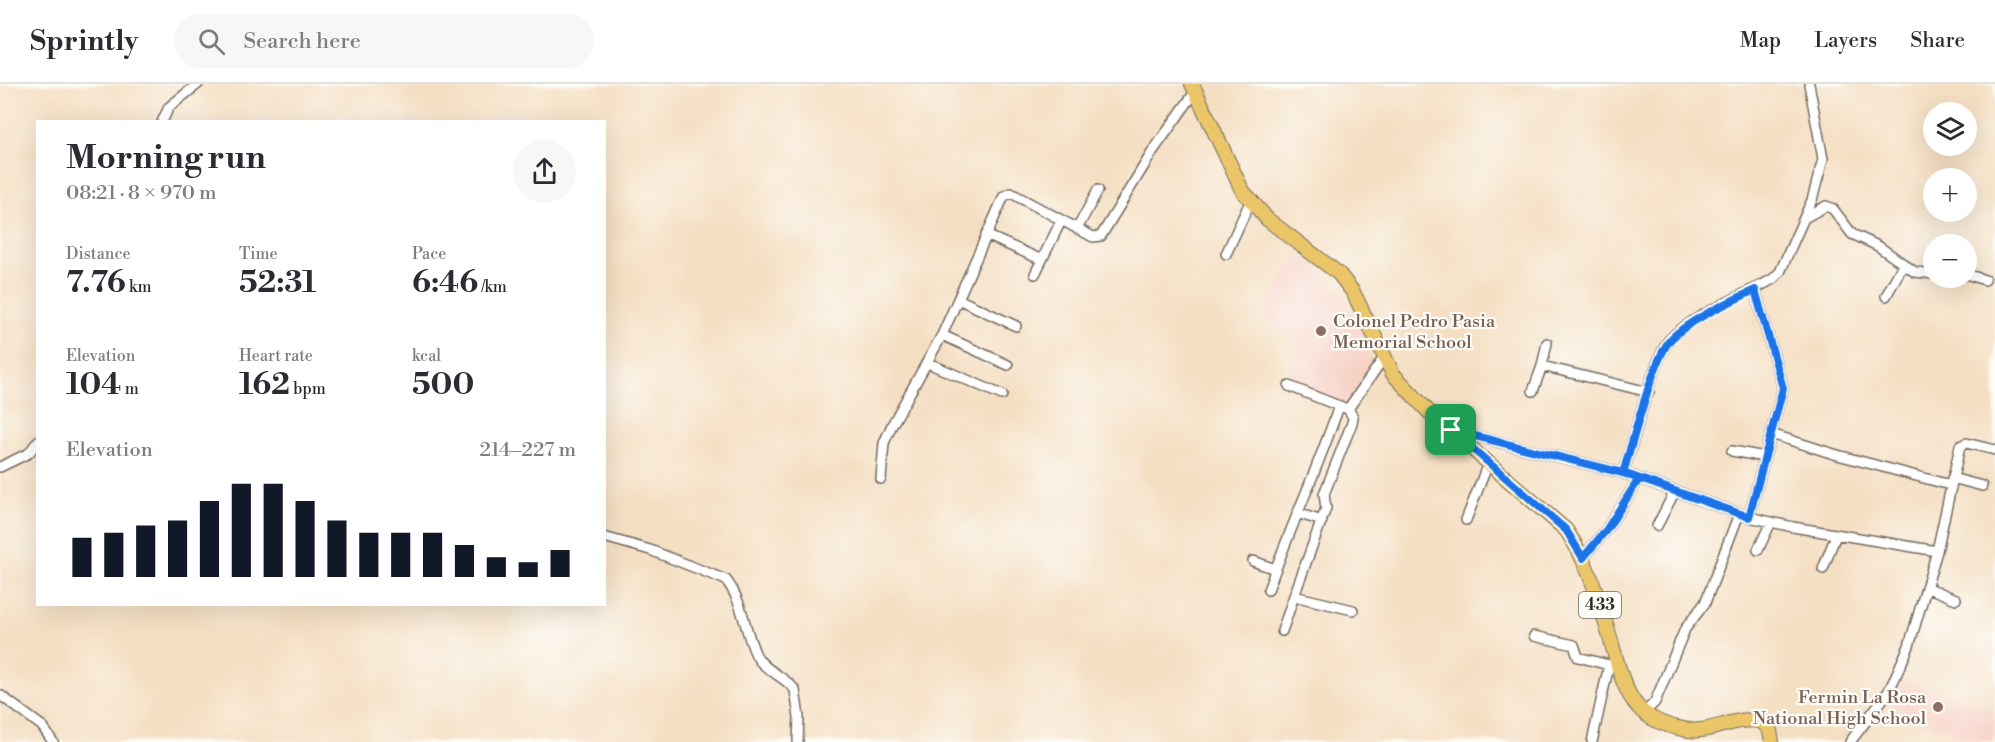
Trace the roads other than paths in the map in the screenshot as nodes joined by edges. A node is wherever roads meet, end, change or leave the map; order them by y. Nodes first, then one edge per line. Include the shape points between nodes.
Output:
1 (198, 84) edge
2 (1809, 84) edge
3 (1194, 88) edge
4 (163, 120) edge
5 (1098, 190) dead end
6 (1250, 202) junction
7 (1061, 220) junction
8 (1802, 220) junction
9 (1077, 229) junction
10 (986, 235) junction
11 (1226, 254) dead end
12 (1042, 260) junction
13 (1903, 265) junction
14 (1923, 273) edge
15 (1035, 274) dead end
16 (1977, 277) edge
17 (1985, 280) dead end
18 (1755, 290) junction
19 (1886, 296) dead end
20 (958, 300) junction
21 (1016, 326) dead end
22 (942, 335) junction
23 (1547, 343) dead end
24 (1383, 359) junction
25 (928, 363) junction
26 (1008, 365) dead end
27 (1542, 366) junction
28 (1289, 386) dead end
29 (1533, 391) dead end
30 (1649, 392) junction
31 (1002, 395) dead end
32 (1344, 407) junction
33 (1451, 430) junction
34 (1771, 434) junction
35 (36, 444) edge
36 (1995, 450) edge
37 (1732, 451) dead end
38 (1765, 457) junction
39 (1489, 461) junction
40 (0, 467) edge
41 (1623, 473) junction
42 (881, 478) dead end
43 (1639, 479) junction
44 (1951, 482) junction
45 (1982, 486) dead end
46 (1674, 493) junction
47 (1297, 513) junction
48 (1739, 514) junction
49 (1749, 517) junction
50 (1466, 520) dead end
51 (1322, 521) junction
52 (1771, 522) junction
53 (1657, 526) dead end
54 (1836, 535) junction
55 (606, 538) edge
56 (1758, 550) dead end
57 (1937, 551) junction
58 (1583, 558) junction
59 (1253, 561) dead end
60 (1275, 569) junction
61 (1823, 569) dead end
62 (1926, 587) junction
63 (1268, 590) dead end
64 (1294, 596) junction
65 (1956, 599) dead end
66 (1353, 610) dead end
67 (1282, 631) dead end
68 (1534, 636) dead end
69 (1613, 662) junction
70 (0, 694) edge
71 (1644, 713) junction
72 (53, 742) edge
73 (798, 742) edge
74 (1592, 742) edge
75 (1772, 742) edge
76 (1850, 742) edge

1 - 4 street via 169,107
2 - 8 street via 1823,159
3 - 6 main road, 433
3 - 9 street via 1101,236 1093,237
5 - 9 street
6 - 11 street
6 - 24 main road, 433 via 1339,274 1353,292
7 - 9 street
7 - 10 street via 1007,193
7 - 12 street
8 - 13 street via 1819,207 1833,209 1852,234 1878,246
8 - 18 street via 1780,272
10 - 12 street
10 - 20 street
12 - 15 street
13 - 14 street
13 - 19 street
16 - 17 street
18 - 30 street via 1697,320 1671,339
18 - 34 street via 1783,388
20 - 21 street
20 - 22 street
22 - 25 street
22 - 26 street
23 - 27 street
24 - 32 street
24 - 33 main road, 433 via 1411,394
25 - 31 street
25 - 42 street via 884,443
27 - 29 street
27 - 30 street
28 - 32 street
30 - 41 street
32 - 47 street
32 - 51 street via 1353,417 1352,423 1324,494 1326,508
33 - 39 main road, 433
33 - 41 street
34 - 38 street
34 - 44 street via 1834,454
35 - 40 street via 29,453
36 - 44 street via 1963,444
37 - 38 street
38 - 49 street
39 - 50 street
39 - 58 main road, 433 via 1566,530
41 - 43 street
43 - 46 street
43 - 58 street
44 - 45 street
44 - 57 street
46 - 48 street
46 - 53 street
47 - 51 street
47 - 60 street
48 - 49 street
48 - 71 street via 1706,603 1684,629 1659,693
49 - 52 street
51 - 64 street
52 - 54 street
52 - 56 street
54 - 57 street
54 - 61 street
55 - 73 street via 650,549 726,580 745,616 757,658 795,690
57 - 62 street
58 - 69 main road, 433
59 - 60 street
60 - 63 street
62 - 65 street
62 - 76 street via 1909,646 1889,691
64 - 66 street
64 - 67 street
68 - 69 street via 1574,645 1578,657
69 - 71 main road, 433
69 - 74 street
70 - 72 street via 42,726
71 - 75 main road via 1661,723 1691,731 1751,719 1762,722 1770,731

